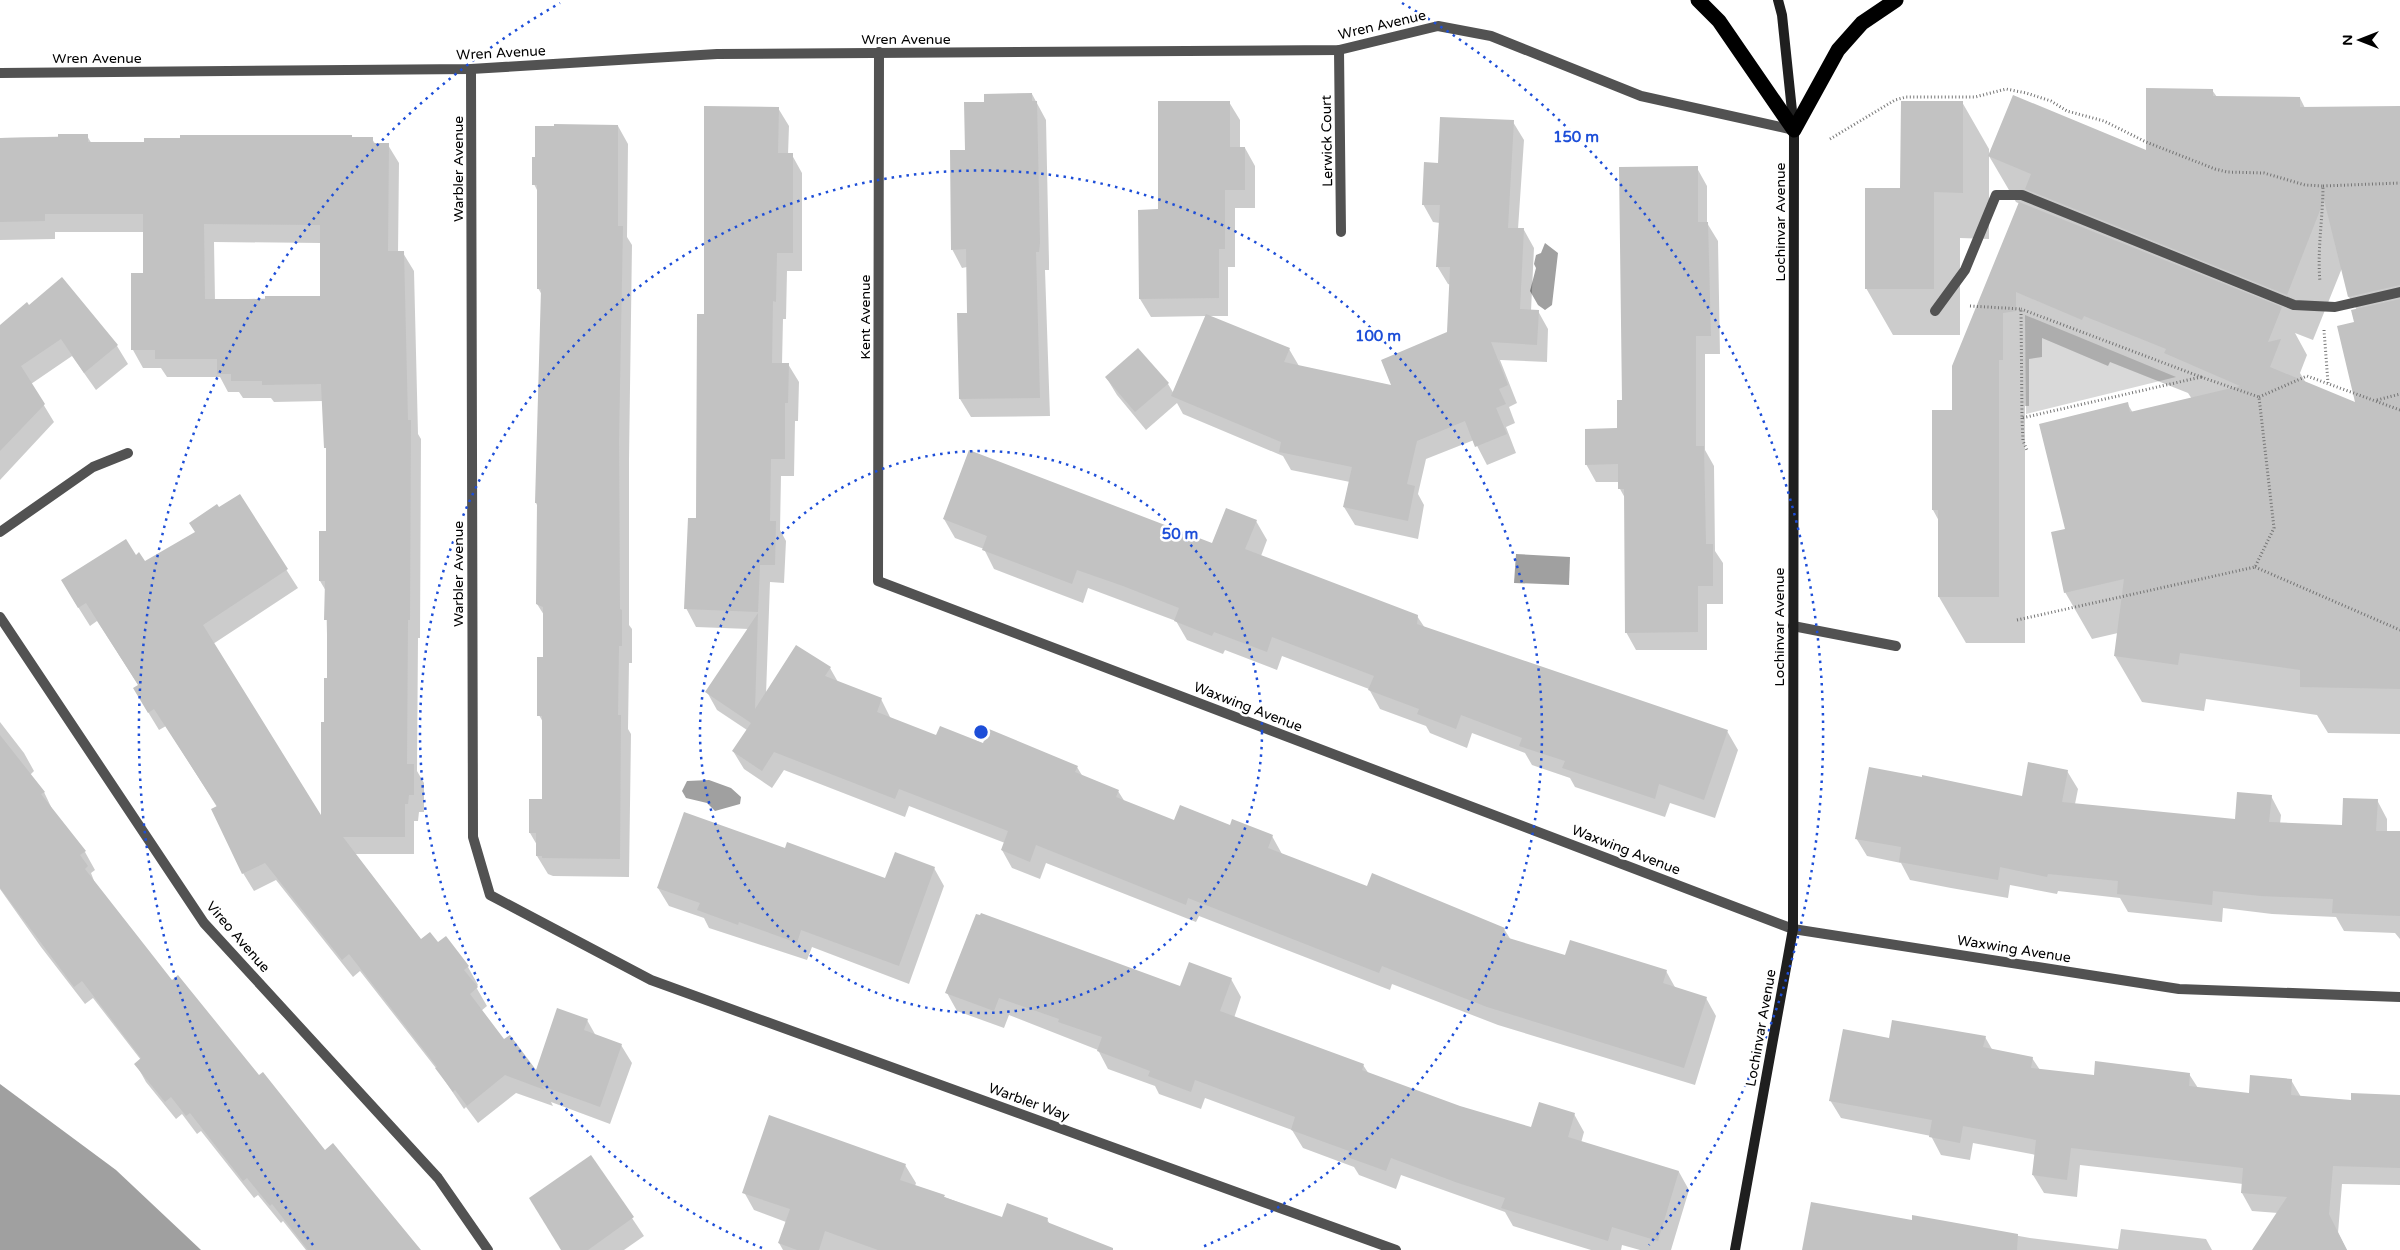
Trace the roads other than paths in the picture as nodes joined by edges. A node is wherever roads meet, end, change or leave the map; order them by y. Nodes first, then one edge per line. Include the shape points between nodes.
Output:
1 (1698, 0) edge
2 (1778, 0) edge
3 (1896, 0) edge
4 (1339, 50) junction
5 (879, 52) junction
6 (471, 69) junction
7 (0, 72) edge
8 (1794, 130) junction
9 (1341, 232) dead end
10 (2400, 292) edge
11 (1937, 308) road end
12 (128, 453) dead end
13 (0, 532) edge
14 (878, 581) joint
15 (0, 617) edge
16 (1793, 626) junction
17 (1896, 646) dead end
18 (1793, 928) junction
19 (651, 980) joint
20 (2400, 996) edge
21 (488, 1250) edge
22 (1396, 1250) edge
23 (1734, 1250) edge

1 - 8 highway via 1725,28
2 - 8 street, Lochinvar Avenue
3 - 8 highway via 1862,23 1838,50
4 - 5 street, Wren Avenue
4 - 8 street, Wren Avenue via 1438,26 1491,36 1642,96
4 - 9 street, Lerwick Court
5 - 6 street, Wren Avenue via 717,54
5 - 14 street, Kent Avenue
6 - 7 street, Wren Avenue
6 - 19 street, Warbler Avenue via 472,836 490,895
8 - 16 street, Lochinvar Avenue
10 - 11 street via 2334,308 2294,305 2022,195 1996,195 1965,270
12 - 13 street via 93,467
14 - 18 street, Waxwing Avenue
15 - 21 street, Vireo Avenue via 204,922 438,1178
16 - 17 street
16 - 18 street, Lochinvar Avenue
18 - 20 street, Waxwing Avenue via 2180,989
18 - 23 street, Lochinvar Avenue
19 - 22 street, Warbler Way

